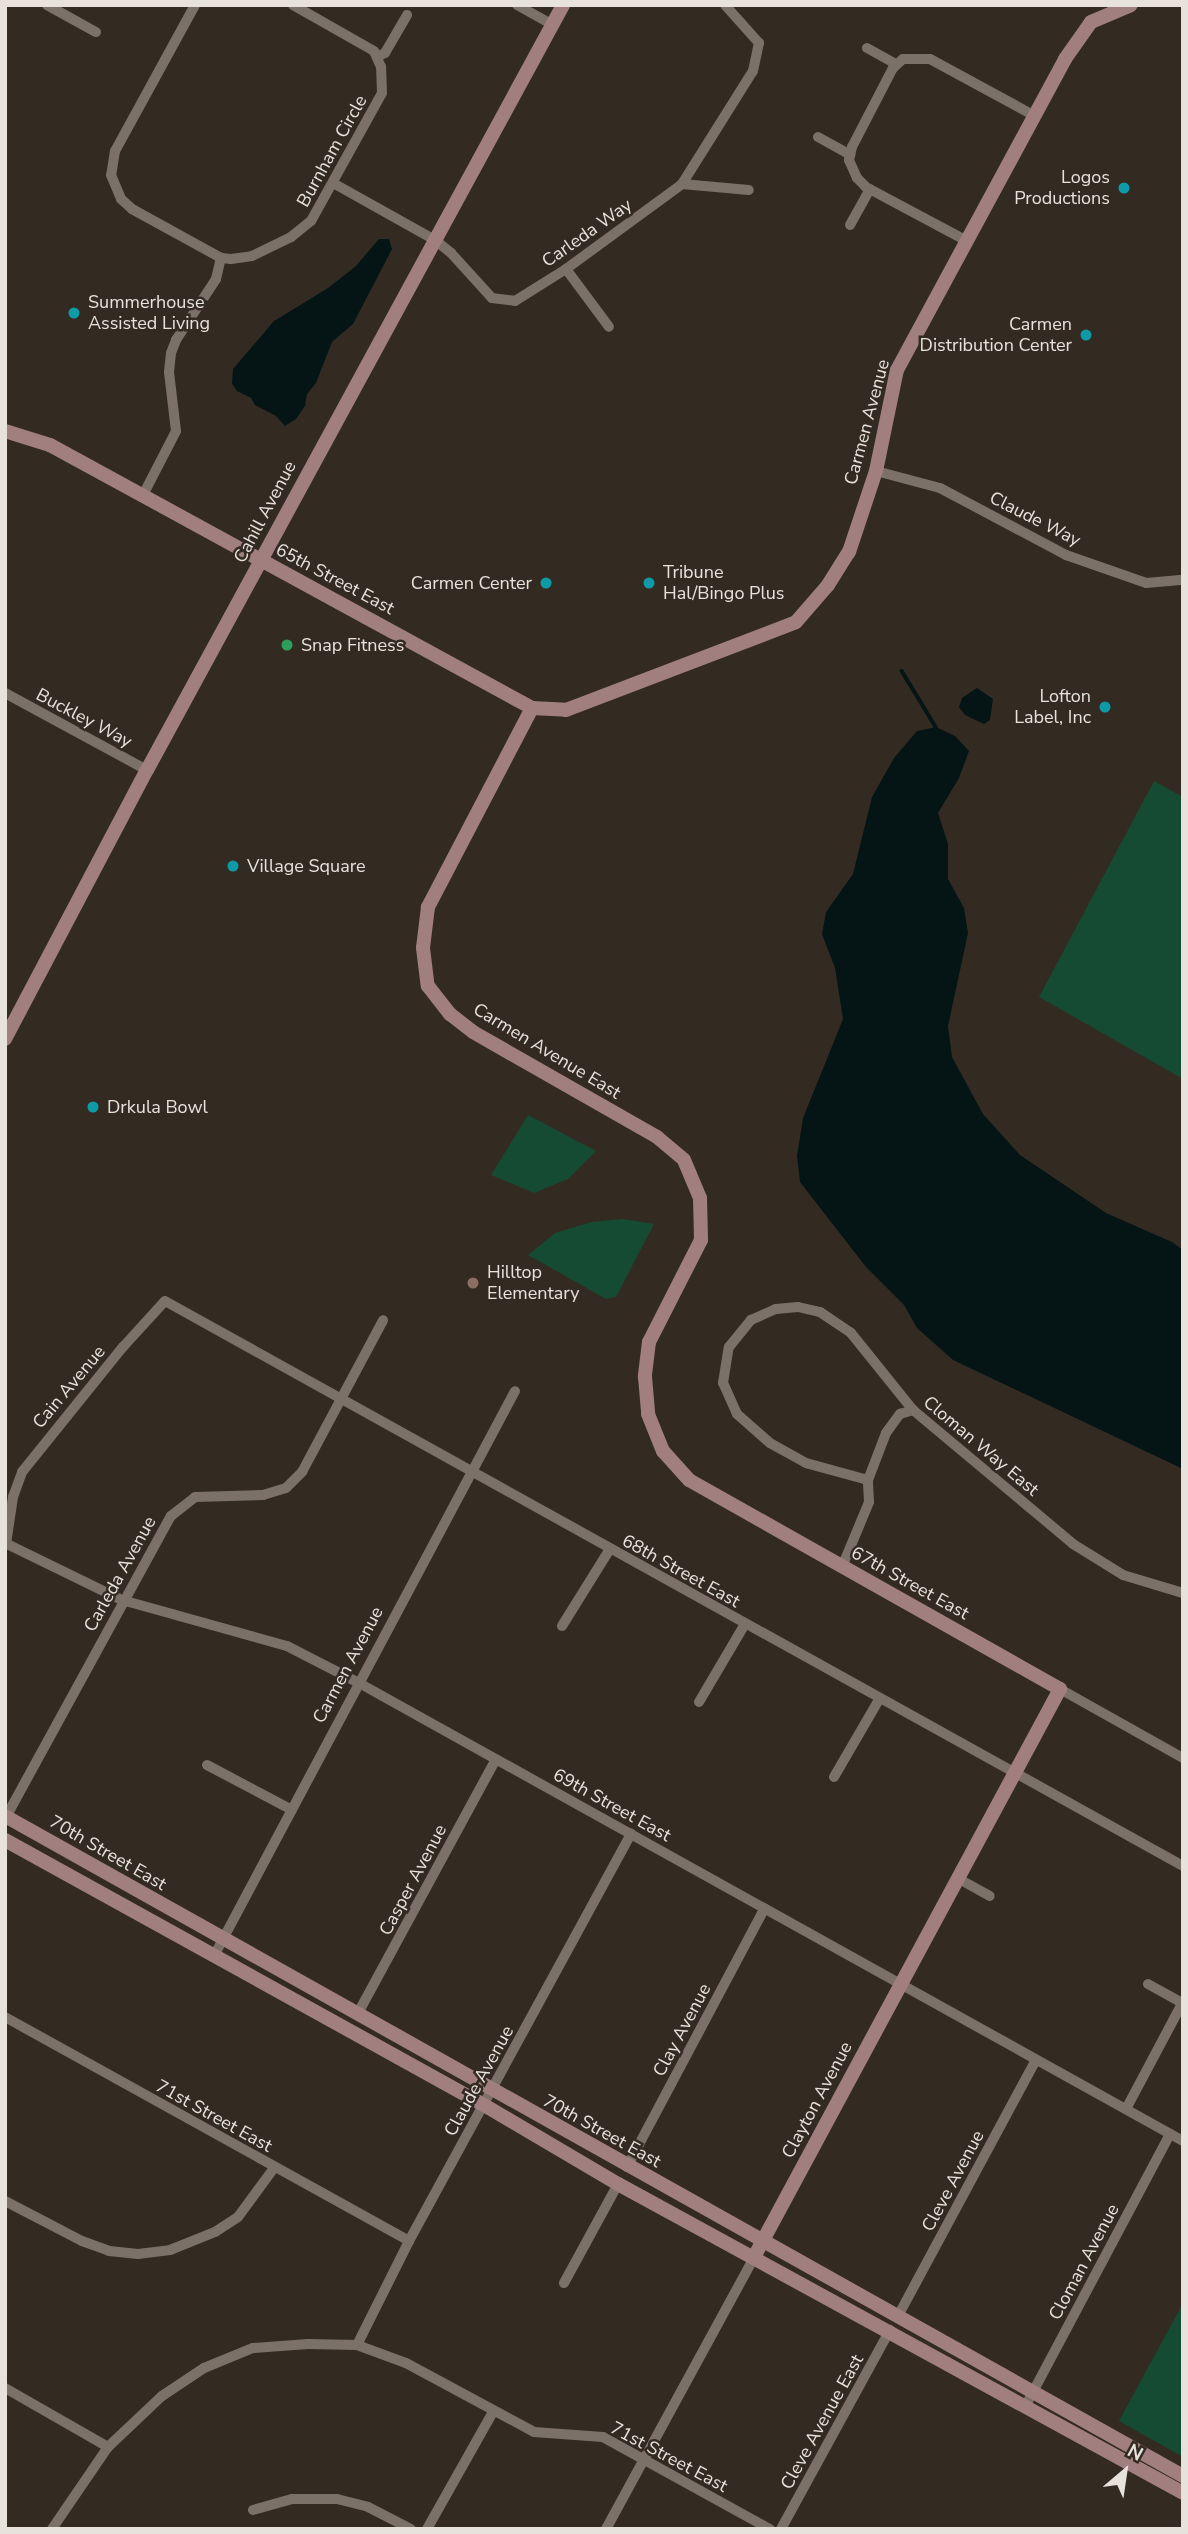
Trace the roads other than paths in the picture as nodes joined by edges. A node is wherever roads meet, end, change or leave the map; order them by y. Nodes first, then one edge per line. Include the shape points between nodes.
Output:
1 (47, 5) edge
2 (195, 5) edge
3 (293, 5) edge
4 (517, 5) edge
5 (563, 5) edge
6 (725, 5) edge
7 (1131, 5) edge
8 (407, 15) dead end
9 (553, 25) junction
10 (96, 32) dead end
11 (867, 48) dead end
12 (377, 57) junction
13 (896, 64) junction
14 (1035, 116) junction
15 (818, 137) dead end
16 (850, 155) junction
17 (333, 183) junction
18 (682, 184) junction
19 (870, 189) junction
20 (749, 190) dead end
21 (850, 225) dead end
22 (435, 240) junction
23 (967, 241) junction
24 (221, 258) junction
25 (566, 269) junction
26 (609, 327) dead end
27 (5, 431) edge
28 (876, 471) junction
29 (142, 497) junction
30 (261, 561) junction
31 (1183, 580) edge
32 (5, 694) edge
33 (532, 708) junction
34 (147, 770) junction
35 (5, 1039) edge
36 (166, 1301) joint
37 (383, 1320) dead end
38 (516, 1391) dead end
39 (342, 1400) junction
40 (913, 1410) junction
41 (648, 1413) joint
42 (474, 1472) junction
43 (868, 1480) junction
44 (6, 1544) edge
45 (610, 1549) junction
46 (842, 1567) junction
47 (1183, 1594) edge
48 (122, 1600) junction
49 (745, 1624) junction
50 (562, 1626) dead end
51 (359, 1683) junction
52 (1060, 1689) junction
53 (880, 1698) junction
54 (699, 1702) dead end
55 (1183, 1758) edge
56 (496, 1759) junction
57 (207, 1765) dead end
58 (1016, 1773) junction
59 (834, 1777) dead end
60 (292, 1810) junction
61 (6, 1817) edge
62 (631, 1834) junction
63 (5, 1840) edge
64 (1183, 1866) edge
65 (959, 1879) junction
66 (990, 1896) dead end
67 (765, 1908) junction
68 (222, 1940) junction
69 (214, 1956) junction
70 (902, 1983) junction
71 (1148, 1984) dead end
72 (1182, 2002) edge
73 (357, 2015) junction
74 (5, 2017) edge
75 (1036, 2060) junction
76 (491, 2091) junction
77 (484, 2105) junction
78 (1126, 2109) junction
79 (1170, 2134) junction
80 (1183, 2141) edge
81 (627, 2167) junction
82 (274, 2168) junction
83 (618, 2184) junction
84 (5, 2201) edge
85 (763, 2240) junction
86 (408, 2241) junction
87 (754, 2257) junction
88 (564, 2283) dead end
89 (898, 2316) junction
90 (890, 2330) junction
91 (357, 2345) junction
92 (5, 2388) edge
93 (1033, 2392) junction
94 (1026, 2405) junction
95 (493, 2413) junction
96 (108, 2447) junction
97 (644, 2460) junction
98 (1183, 2476) edge
99 (1183, 2493) edge
100 (253, 2510) dead end
101 (52, 2529) edge
102 (411, 2529) edge
103 (427, 2529) edge
104 (606, 2529) edge
105 (770, 2529) edge
106 (781, 2529) edge

1 - 10 street
2 - 24 street via 115,151 111,175 121,199 131,209
3 - 12 street via 366,44
4 - 9 street
5 - 9 street, Cahill Avenue
6 - 18 street, Carleda Way via 759,43 753,71
7 - 14 street, Carmen Avenue via 1091,22
8 - 12 street via 385,53
9 - 22 street, Cahill Avenue
11 - 13 street
12 - 17 street, Burnham Circle via 382,93
13 - 14 street via 903,59 944,64
13 - 16 street
14 - 23 street, Carmen Avenue
15 - 16 street
16 - 19 street via 856,178
17 - 22 street, Carleda Way
17 - 24 street, Burnham Circle via 311,221 292,237 252,256
18 - 20 street
18 - 25 street, Carleda Way
19 - 21 street
19 - 23 street
22 - 25 street, Carleda Way via 492,298 515,301
22 - 30 street, Cahill Avenue
23 - 28 street, Carmen Avenue via 897,370
24 - 29 street via 216,279 171,353 176,431
25 - 26 street
27 - 29 street, 65th Street East via 50,445
28 - 31 street, Claude Way via 940,488 1066,555 1146,583
28 - 33 street, Carmen Avenue via 849,552 796,622 566,710
29 - 30 street, 65th Street East
30 - 33 street, 65th Street East
30 - 34 street, Cahill Avenue
32 - 34 street, Buckley Way
33 - 41 street, Carmen Avenue East via 428,907 423,948 428,986 450,1014 473,1032 657,1137 684,1160 700,1198 701,1240 649,1342 645,1377
34 - 35 street, Cahill Avenue
36 - 39 street, 68th Street East
36 - 44 street, Cain Avenue via 22,1472
37 - 39 street, Carleda Avenue
38 - 42 street, Carmen Avenue
39 - 42 street, 68th Street East
39 - 48 street, Carleda Avenue via 302,1472 286,1488 263,1495 195,1497 171,1516
40 - 43 street via 900,1414 886,1433
40 - 43 street, Cloman Way East via 851,1333 820,1312 798,1307 776,1310 751,1320 729,1347 723,1383 737,1414 770,1443 806,1462
40 - 47 street, Cloman Way East via 1073,1544 1123,1575
41 - 46 street, 67th Street East via 663,1451 690,1480
42 - 45 street, 68th Street East
42 - 51 street, Carmen Avenue
43 - 46 street via 869,1502
44 - 48 street, 69th Street East
45 - 49 street, 68th Street East
45 - 50 street
46 - 52 street, 67th Street East
48 - 51 street, 69th Street East via 287,1646
48 - 61 street, Carleda Avenue
49 - 53 street, 68th Street East
49 - 54 street
51 - 56 street, 69th Street East
51 - 60 street, Carmen Avenue
52 - 55 street, 67th Street East
52 - 58 street, Clayton Avenue
53 - 58 street, 68th Street East
53 - 59 street
56 - 62 street, 69th Street East
56 - 73 street, Casper Avenue
57 - 60 street
58 - 64 street, 68th Street East
58 - 65 street, Clayton Avenue
60 - 68 street, Carmen Avenue
61 - 68 street, 70th Street East
62 - 67 street, 69th Street East
62 - 76 street, Claude Avenue
63 - 69 street, 70th Street East
65 - 66 street
65 - 70 street, Clayton Avenue
67 - 70 street, 69th Street East
67 - 81 street, Clay Avenue
68 - 69 street, Carmen Avenue
68 - 73 street, 70th Street East
69 - 77 street, 70th Street East
70 - 75 street, 69th Street East
70 - 85 street, Clayton Avenue
71 - 72 street
72 - 78 street
73 - 76 street, 70th Street East
74 - 82 street, 71st Street East
75 - 78 street, 69th Street East
75 - 89 street, Cleve Avenue
76 - 77 street, Claude Avenue
76 - 81 street, 70th Street East
77 - 83 street, 70th Street East
77 - 86 street, Claude Avenue
78 - 79 street, 69th Street East
79 - 80 street, 69th Street East
79 - 93 street, Cloman Avenue
81 - 85 street, 70th Street East
82 - 84 street via 238,2217 215,2232 170,2250 138,2254 109,2251 82,2241
82 - 86 street, 71st Street East
83 - 87 street, 70th Street East
83 - 88 street
85 - 87 street, Clayton Avenue
85 - 89 street, 70th Street East
86 - 91 street, Claude Avenue
87 - 90 street, 70th Street East
87 - 97 street, Clayton Avenue
89 - 93 street, 70th Street East
90 - 94 street, 70th Street East
90 - 106 street, Cleve Avenue East
91 - 95 street, 71st Street East via 406,2363
91 - 96 street, 71st Street East via 253,2348 204,2368 162,2396
92 - 96 street
93 - 94 street, Cloman Avenue
93 - 98 street, 70th Street East
94 - 99 street, 70th Street East
95 - 97 street, 71st Street East via 534,2432 603,2437
95 - 103 street
96 - 101 street, 71st Street East
97 - 104 street, Clayton Avenue
97 - 105 street, 71st Street East
100 - 102 street via 292,2499 337,2499 368,2507

